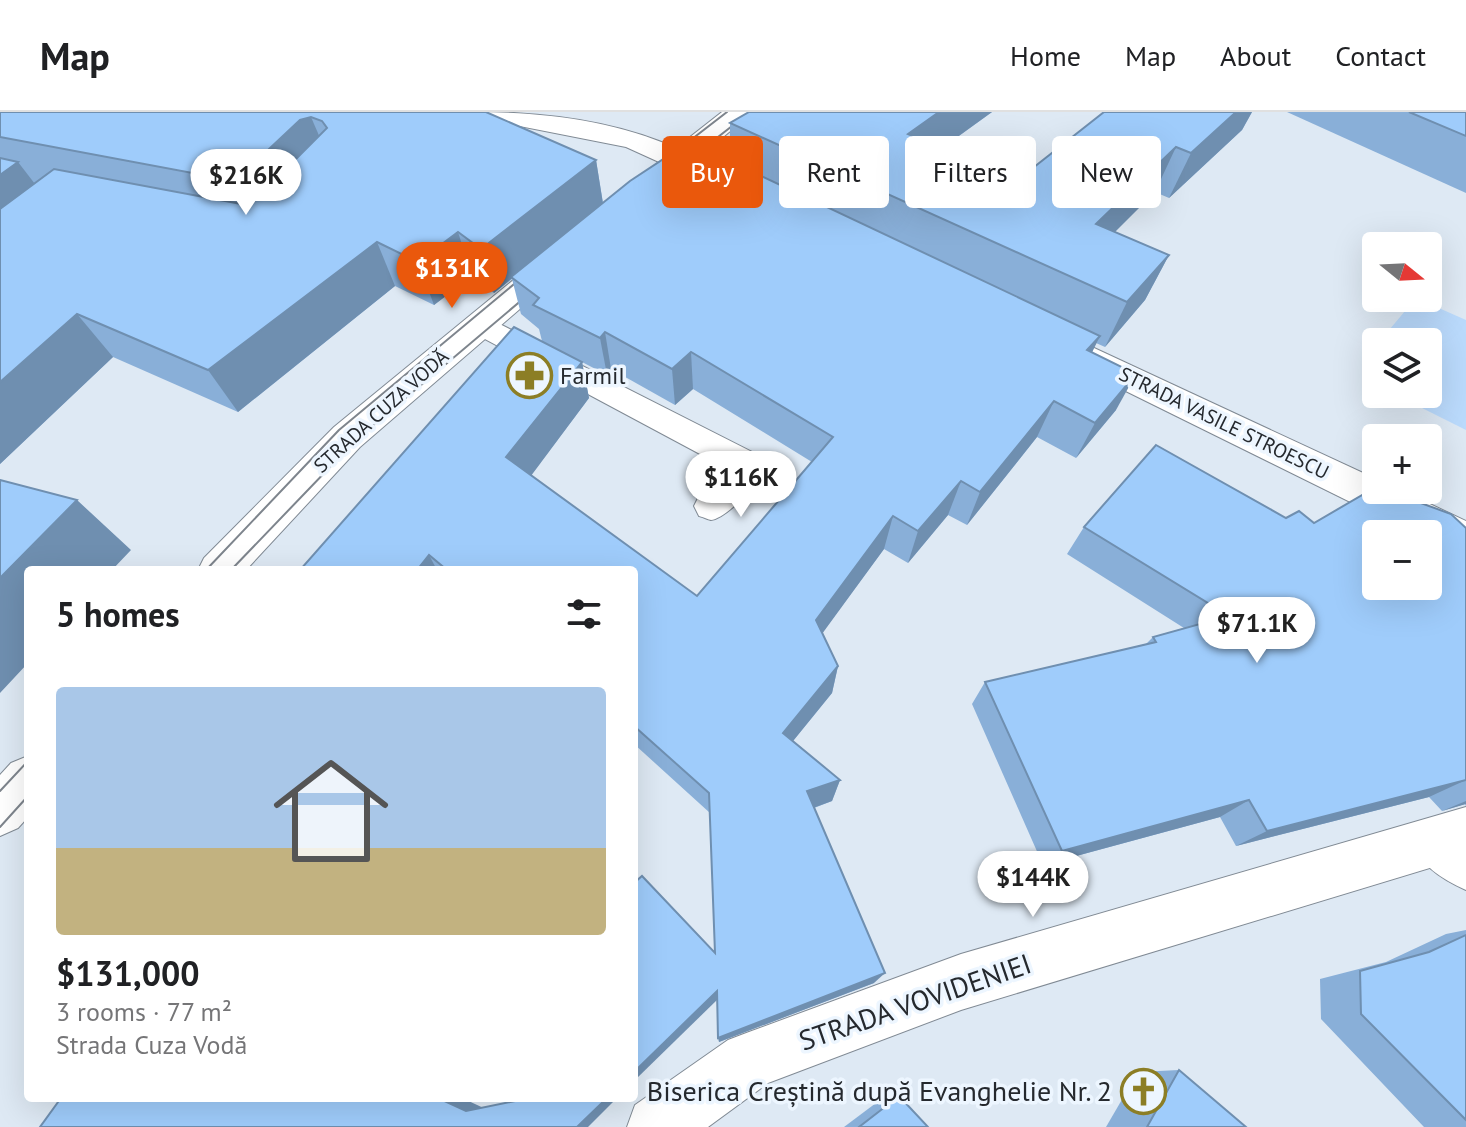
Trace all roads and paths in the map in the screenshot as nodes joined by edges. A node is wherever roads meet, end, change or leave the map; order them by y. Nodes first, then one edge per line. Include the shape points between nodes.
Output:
1 (489, 112) edge
2 (739, 112) edge
3 (708, 136) edge
4 (662, 152) edge
5 (662, 173) edge
6 (631, 199) edge
7 (582, 239) edge
8 (480, 324) junction
9 (1045, 336) edge
10 (711, 506) dead end
11 (1466, 540) edge
12 (223, 566) edge
13 (24, 784) edge
14 (0, 811) edge
15 (1455, 847) edge
16 (657, 1127) edge

1 - 4 street via 634,140
2 - 3 street
5 - 6 street
7 - 8 street, STRADA CUZA VODĂ
8 - 10 lane via 752,467
8 - 12 street, STRADA CUZA VODĂ via 347,437
9 - 11 street, STRADA VASILE STROESCU
13 - 14 street
15 - 16 street, STRADA VOVIDENIEI via 947,987 749,1061

